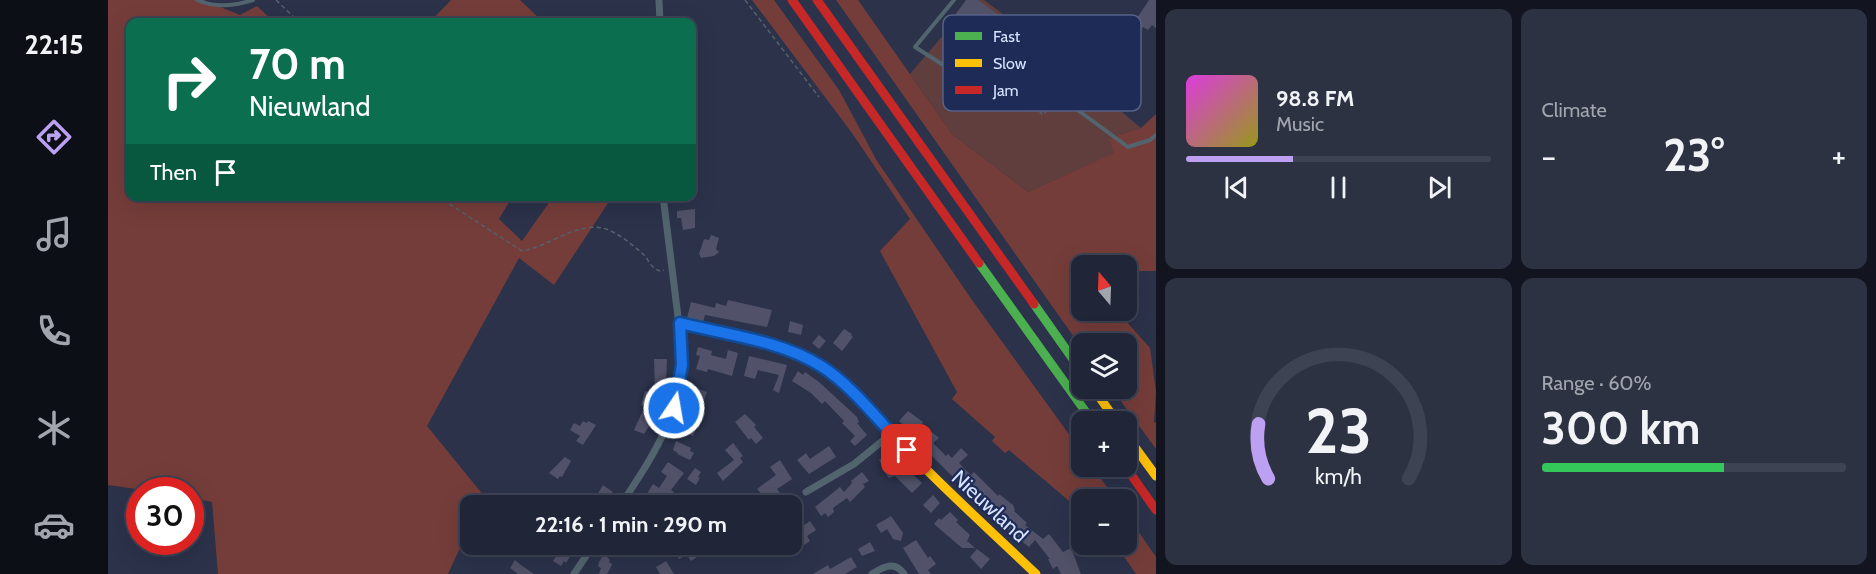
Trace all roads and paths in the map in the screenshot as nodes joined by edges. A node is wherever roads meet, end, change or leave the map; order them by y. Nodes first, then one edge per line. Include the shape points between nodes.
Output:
1 (197, 0) edge
2 (252, 0) edge
3 (276, 0) edge
4 (660, 0) edge
5 (746, 0) edge
6 (792, 0) edge
7 (817, 0) edge
8 (954, 0) edge
9 (295, 18) edge
10 (660, 18) edge
11 (943, 65) edge
12 (819, 97) dead end
13 (1079, 111) edge
14 (1156, 135) edge
15 (445, 201) edge
16 (664, 201) edge
17 (671, 268) junction
18 (680, 323) junction
19 (1071, 357) edge
20 (1085, 411) edge
21 (891, 434) junction
22 (1137, 450) edge
23 (1156, 476) edge
24 (1133, 477) edge
25 (806, 492) dead end
26 (627, 495) edge
27 (1156, 510) edge
28 (587, 555) edge
29 (574, 574) edge
30 (872, 574) edge
31 (904, 574) edge
32 (1035, 574) edge

1 - 2 lane via 222,6
3 - 9 path
4 - 10 street
5 - 12 path
6 - 20 main road
7 - 19 main road
8 - 11 lane via 915,47
13 - 14 lane via 1128,147
15 - 17 path via 522,251 586,228 605,228 623,238 653,268
16 - 17 street
17 - 18 street
18 - 21 main road, Nieuwland via 803,356 840,380
18 - 26 street via 682,365 674,408 651,458
21 - 25 street via 854,464
21 - 32 main road, Nieuwland
22 - 23 main road
24 - 27 main road
28 - 29 street
30 - 31 street via 884,566 894,566

